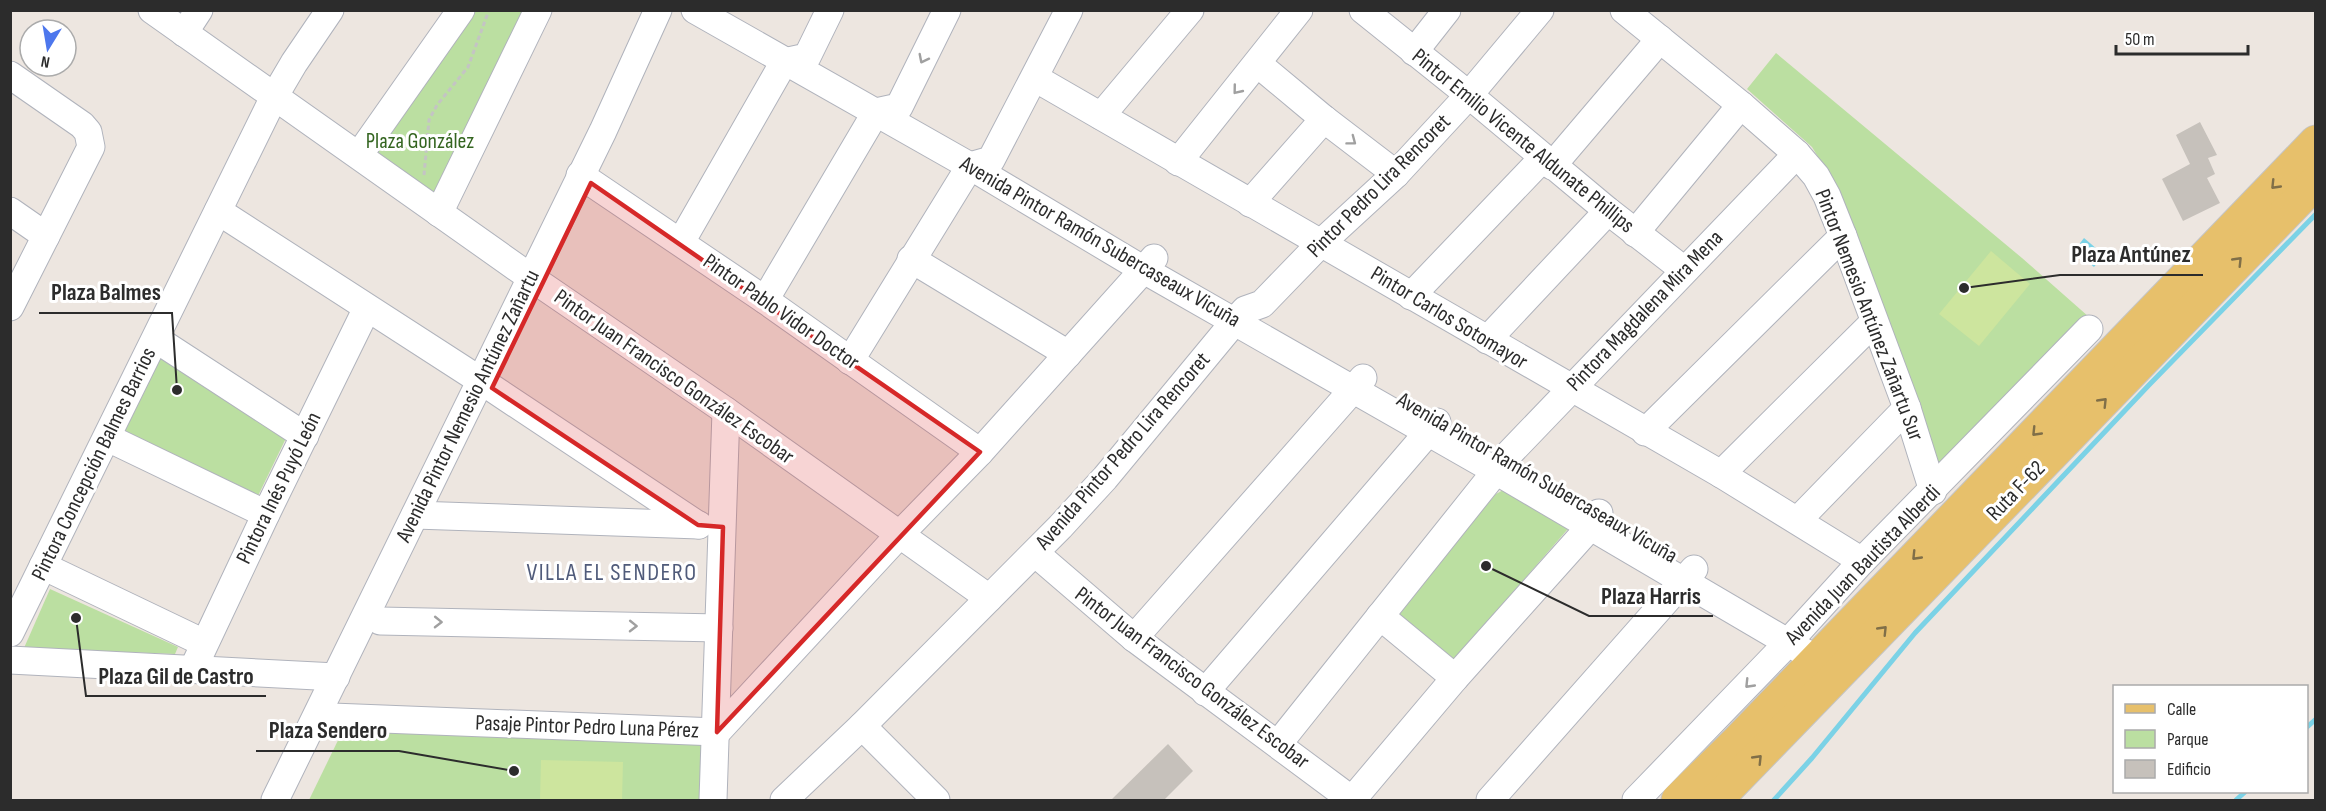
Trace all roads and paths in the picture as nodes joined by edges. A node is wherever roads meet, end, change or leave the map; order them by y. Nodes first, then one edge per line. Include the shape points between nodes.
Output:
1 (152, 10) edge
2 (199, 10) edge
3 (330, 10) edge
4 (461, 10) edge
5 (489, 10) edge
6 (538, 10) edge
7 (658, 10) edge
8 (674, 10) edge
9 (695, 10) edge
10 (728, 10) edge
11 (830, 10) edge
12 (947, 10) edge
13 (1069, 10) edge
14 (1190, 10) edge
15 (1299, 10) edge
16 (1363, 10) edge
17 (1447, 10) edge
18 (1540, 10) edge
19 (1624, 10) edge
20 (184, 33) junction
21 (1660, 39) junction
22 (1414, 52) junction
23 (796, 59) junction
24 (1258, 64) junction
25 (10, 75) edge
26 (1035, 78) junction
27 (1469, 95) junction
28 (274, 97) junction
29 (1741, 105) junction
30 (887, 110) junction
31 (1101, 116) junction
32 (1324, 119) junction
33 (2316, 142) edge
34 (1797, 154) junction
35 (359, 155) junction
36 (1178, 162) junction
37 (1548, 162) junction
38 (981, 163) junction
39 (1396, 174) junction
40 (585, 179) junction
41 (2316, 182) edge
42 (1250, 203) junction
43 (218, 211) junction
44 (10, 212) edge
45 (1608, 212) junction
46 (439, 213) junction
47 (1635, 233) junction
48 (46, 236) junction
49 (1843, 236) junction
50 (1322, 242) junction
51 (681, 243) junction
52 (911, 259) junction
53 (1150, 263) junction
54 (1684, 270) junction
55 (535, 281) junction
56 (1411, 296) junction
57 (765, 300) junction
58 (10, 307) edge
59 (367, 308) junction
60 (1250, 317) junction
61 (1874, 322) junction
62 (2089, 329) dead end
63 (156, 339) junction
64 (1487, 340) junction
65 (1068, 354) junction
66 (850, 361) junction
67 (1358, 384) junction
68 (487, 385) junction
69 (1570, 389) junction
70 (1907, 408) junction
71 (726, 411) junction
72 (1433, 428) junction
73 (1645, 432) junction
74 (305, 436) junction
75 (108, 438) junction
76 (980, 452) junction
77 (1499, 466) junction
78 (1721, 474) junction
79 (1933, 491) junction
80 (266, 514) junction
81 (422, 515) junction
82 (1595, 520) junction
83 (1798, 520) junction
84 (710, 526) junction
85 (900, 534) junction
86 (1041, 558) junction
87 (1862, 561) junction
88 (43, 566) junction
89 (1689, 574) junction
90 (988, 598) junction
91 (1380, 616) junction
92 (380, 621) junction
93 (718, 628) junction
94 (10, 633) edge
95 (1795, 635) junction
96 (1134, 638) junction
97 (204, 643) junction
98 (1829, 659) junction
99 (10, 660) edge
100 (193, 669) junction
101 (336, 677) junction
102 (1455, 678) junction
103 (1205, 692) junction
104 (332, 717) junction
105 (867, 730) junction
106 (717, 732) junction
107 (1278, 744) junction
108 (1352, 800) edge
109 (275, 801) edge
110 (292, 801) edge
111 (713, 801) edge
112 (784, 801) edge
113 (802, 801) edge
114 (936, 801) edge
115 (1490, 801) edge
116 (1636, 801) edge
117 (1678, 801) edge
118 (1716, 801) edge

1 - 20 street, Pintor Juan Francisco González Escobar
2 - 20 street
3 - 28 street, Pintora Concepción Balmes Barrios
4 - 35 street
5 - 46 path via 468,67 429,120 424,175
6 - 46 street
7 - 40 street, Avenida Pintor Nemesio Antúnez Zañartu
8 - 40 street, Avenida Pintor Nemesio Antúnez Zañartu
9 - 23 street, Avenida Pintor Ramón Subercaseaux Vicuña
10 - 23 street, Avenida Pintor Ramón Subercaseaux Vicuña
11 - 23 street
12 -> 30 street
13 - 26 street
14 - 31 street
15 - 24 street
16 - 22 street, Pintor Emilio Vicente Aldunate Phillips
17 - 22 street
18 - 27 street, Pintor Pedro Lira Rencoret
19 - 21 street, Pintor Nemesio Antúnez Zañartu Sur
20 - 28 street, Pintor Juan Francisco González Escobar
21 - 29 street, Pintor Nemesio Antúnez Zañartu Sur
21 - 37 street
22 - 27 street, Pintor Emilio Vicente Aldunate Phillips
23 - 30 street, Avenida Pintor Ramón Subercaseaux Vicuña
23 - 51 street
24 - 32 street
24 -> 36 street
25 - 48 street via 82,125 90,139 89,153
26 - 31 street, Pintor Carlos Sotomayor
26 - 38 street
27 - 37 street, Pintor Emilio Vicente Aldunate Phillips
27 - 39 street, Pintor Pedro Lira Rencoret
28 - 35 street, Pintor Juan Francisco González Escobar
28 - 43 street, Pintora Concepción Balmes Barrios
29 - 34 street, Pintor Nemesio Antúnez Zañartu Sur
29 - 47 street
30 - 38 street, Avenida Pintor Ramón Subercaseaux Vicuña
30 - 57 street
31 - 36 street, Pintor Carlos Sotomayor
32 -> 39 street
32 - 42 street
33 -> 98 main road, Avenida Juan Bautista Alberdi
34 - 49 street, Pintor Nemesio Antúnez Zañartu Sur via 1827,196
34 - 54 street, Pintora Magdalena Mira Mena
35 - 46 street, Pintor Juan Francisco González Escobar
36 - 42 street, Pintor Carlos Sotomayor
37 - 45 street, Pintor Emilio Vicente Aldunate Phillips
37 - 56 street
38 - 52 street
38 - 53 street, Avenida Pintor Ramón Subercaseaux Vicuña
39 - 50 street, Pintor Pedro Lira Rencoret
40 - 51 street, Pintor Pablo Vidor Doctor
40 - 55 street, Avenida Pintor Nemesio Antúnez Zañartu
98 -> 41 main road, Ruta F-62
42 - 50 street, Pintor Carlos Sotomayor
43 - 59 street
43 - 63 street, Pintora Concepción Balmes Barrios
44 - 48 street
45 - 47 street, Pintor Emilio Vicente Aldunate Phillips
45 - 64 street
46 - 55 street, Pintor Juan Francisco González Escobar
47 - 54 street, Pintor Emilio Vicente Aldunate Phillips
48 - 58 street
49 - 61 street, Pintor Nemesio Antúnez Zañartu Sur
49 - 73 street
50 - 56 street, Pintor Carlos Sotomayor
50 - 60 street, Pintor Pedro Lira Rencoret
51 - 57 street, Pintor Pablo Vidor Doctor
52 - 65 street
52 - 66 street
53 - 60 street, Avenida Pintor Ramón Subercaseaux Vicuña
53 - 65 street, Pasaje Pintor Pedro Luna Pérez
54 - 69 street, Pintora Magdalena Mira Mena
55 - 68 street, Avenida Pintor Nemesio Antúnez Zañartu
55 - 71 street, Pintor Juan Francisco González Escobar
56 - 64 street, Pintor Carlos Sotomayor
57 - 66 street, Pintor Pablo Vidor Doctor
59 - 68 street
59 - 74 street, Pintora Inés Puyó León
60 - 67 street, Avenida Pintor Ramón Subercaseaux Vicuña
60 - 86 street, Avenida Pintor Pedro Lira Rencoret via 1225,356 1096,512
61 - 70 street, Pintor Nemesio Antúnez Zañartu Sur
61 - 78 street
62 - 79 street, Avenida Juan Bautista Alberdi
63 - 74 street
63 - 75 street, Pintora Concepción Balmes Barrios
64 - 69 street, Pintor Carlos Sotomayor
65 - 76 street, Pasaje Pintor Pedro Luna Pérez
66 - 76 street, Pintor Pablo Vidor Doctor
67 - 72 street, Avenida Pintor Ramón Subercaseaux Vicuña
67 - 96 street
68 - 81 street, Avenida Pintor Nemesio Antúnez Zañartu
68 - 84 street
69 - 73 street, Pintor Carlos Sotomayor
69 - 77 street, Pintora Magdalena Mira Mena
70 - 79 street, Pintor Nemesio Antúnez Zañartu Sur
70 - 83 street
71 - 84 street
71 - 85 street, Pintor Juan Francisco González Escobar
72 - 77 street, Avenida Pintor Ramón Subercaseaux Vicuña
72 - 103 street
73 - 78 street, Pintor Carlos Sotomayor
74 - 80 street, Pintora Inés Puyó León
75 - 80 street
75 - 88 street, Pintora Concepción Balmes Barrios
76 - 85 street, Pasaje Pintor Pedro Luna Pérez
77 - 82 street, Avenida Pintor Ramón Subercaseaux Vicuña
77 - 91 street, Pintora Magdalena Mira Mena
78 - 83 street, Pintor Carlos Sotomayor
79 - 87 street, Avenida Juan Bautista Alberdi
80 - 97 street, Pintora Inés Puyó León
81 - 84 street
81 - 92 street, Avenida Pintor Nemesio Antúnez Zañartu
81 - 101 street, Avenida Pintor Nemesio Antúnez Zañartu
82 - 89 street, Avenida Pintor Ramón Subercaseaux Vicuña
82 - 102 street
83 - 87 street, Pintor Carlos Sotomayor
84 - 93 street
85 - 90 street, Pintor Juan Francisco González Escobar
85 - 106 street, Pasaje Pintor Pedro Luna Pérez
86 - 90 street, Avenida Pintor Pedro Lira Rencoret
86 - 96 street, Pintor Juan Francisco González Escobar
86 - 105 street, Avenida Pintor Pedro Lira Rencoret
87 - 95 street, Avenida Juan Bautista Alberdi
88 - 94 street, Pintora Concepción Balmes Barrios
88 - 97 street
89 - 95 street, Avenida Pintor Ramón Subercaseaux Vicuña
89 - 115 street
90 - 105 street, Avenida Pintor Pedro Lira Rencoret
91 - 102 street
91 - 107 street, Pintora Magdalena Mira Mena
92 -> 93 street
92 - 104 street, Avenida Pintor Nemesio Antúnez Zañartu
93 - 106 street
95 - 98 street, Avenida Pintor Ramón Subercaseaux Vicuña
95 -> 116 street, Avenida Juan Bautista Alberdi
96 - 103 street, Pintor Juan Francisco González Escobar
97 - 100 street, Pintora Inés Puyó León
98 - 117 main road, Avenida Juan Bautista Alberdi
118 -> 98 main road, Ruta F-62
99 - 100 street
100 - 101 street
101 - 109 street, Avenida Pintor Nemesio Antúnez Zañartu
102 - 108 street
103 - 107 street, Pintor Juan Francisco González Escobar
104 - 106 street, Pasaje Pintor Pedro Luna Pérez
104 - 110 street, Avenida Pintor Nemesio Antúnez Zañartu
105 - 112 street, Avenida Pintor Pedro Lira Rencoret
105 - 113 street, Avenida Pintor Pedro Lira Rencoret
105 - 114 street
106 - 111 street
107 - 108 street, Pintor Juan Francisco González Escobar

